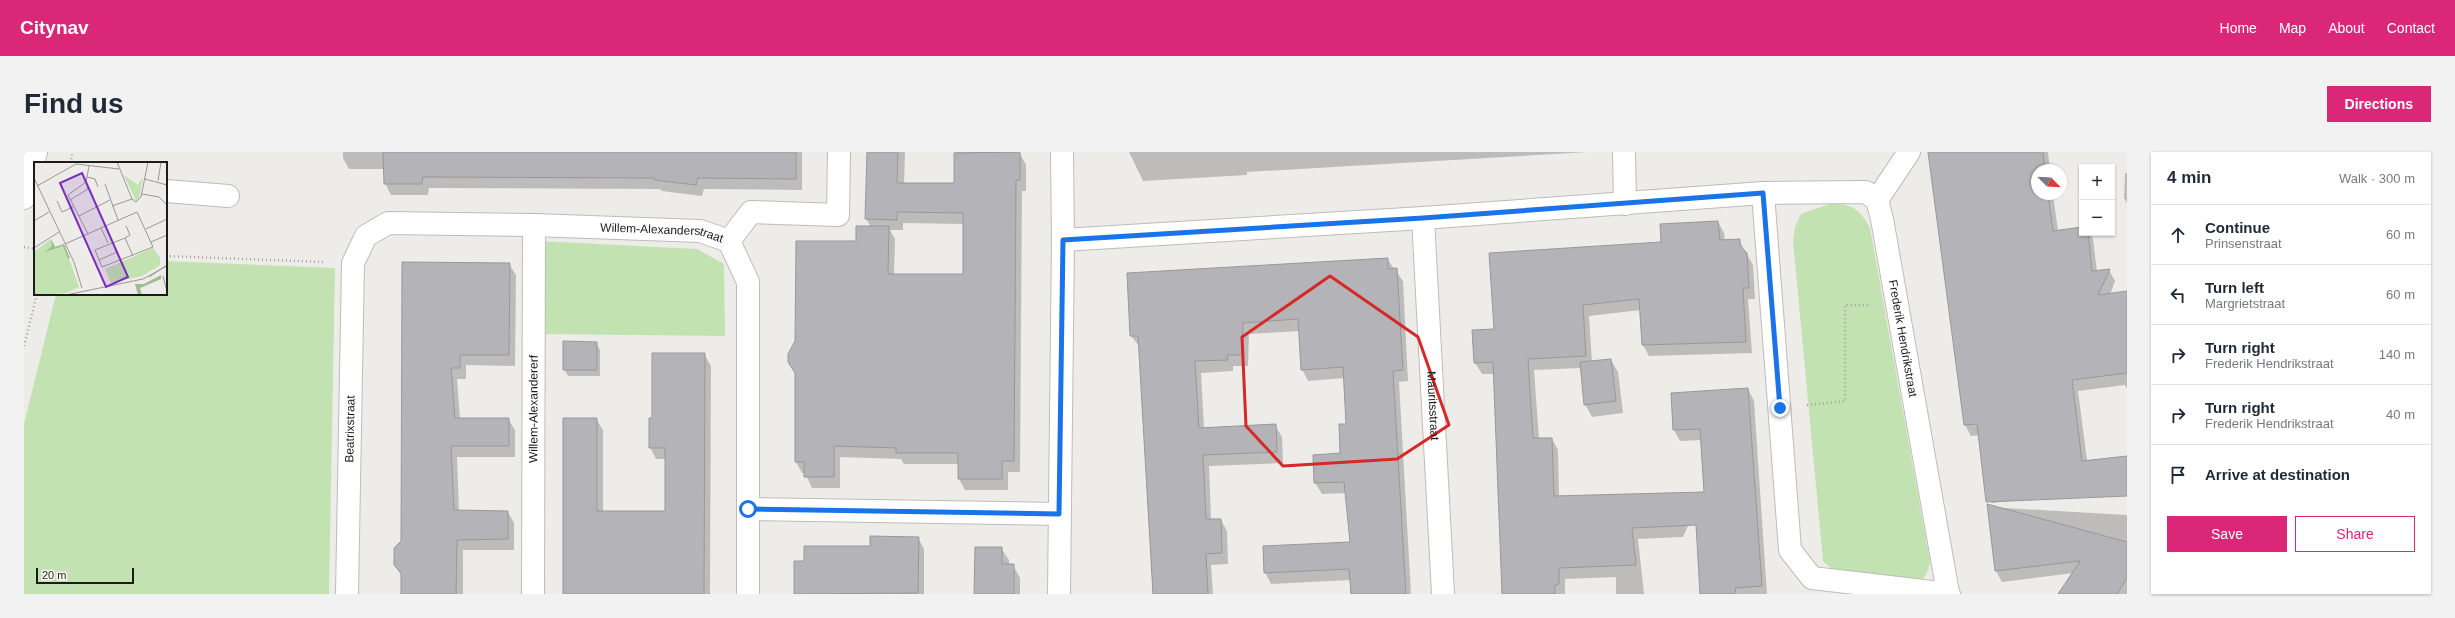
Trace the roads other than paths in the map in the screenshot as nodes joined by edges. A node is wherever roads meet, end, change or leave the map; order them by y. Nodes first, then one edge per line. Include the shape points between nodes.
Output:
1 (36, 152) edge
2 (840, 152) edge
3 (1062, 152) edge
4 (1624, 152) edge
5 (1909, 152) edge
6 (29, 187) edge
7 (167, 191) edge
8 (1763, 193) junction
9 (228, 196) dead end
10 (1877, 200) junction
11 (1625, 204) junction
12 (1423, 218) junction
13 (534, 225) junction
14 (1063, 240) junction
15 (729, 241) junction
16 (353, 263) joint
17 (748, 509) junction
18 (1059, 514) junction
19 (347, 594) edge
20 (533, 594) edge
21 (748, 594) edge
22 (1059, 594) edge
23 (1443, 594) edge
24 (1948, 594) edge

1 - 6 street
2 - 15 street via 838,215 751,212
3 - 14 street
4 - 11 street
5 - 10 street
7 - 9 street
8 - 10 street via 1866,192
8 - 11 street
8 - 24 street, Frederik Hendrikstraat via 1790,550 1812,578
10 - 24 street, Frederik Hendrikstraat
11 - 12 street
12 - 14 street
12 - 23 street, Mauritsstraat
13 - 15 street, Willem-Alexanderstraat via 700,231
13 - 16 street, Willem-Alexanderstraat via 388,223 366,236
13 - 20 street, Willem-Alexandererf
14 - 18 street
15 - 17 street, Willem-Alexanderstraat via 748,282
16 - 19 street, Beatrixstraat
17 - 18 street
17 - 21 street, Willem-Alexanderstraat
18 - 22 street

